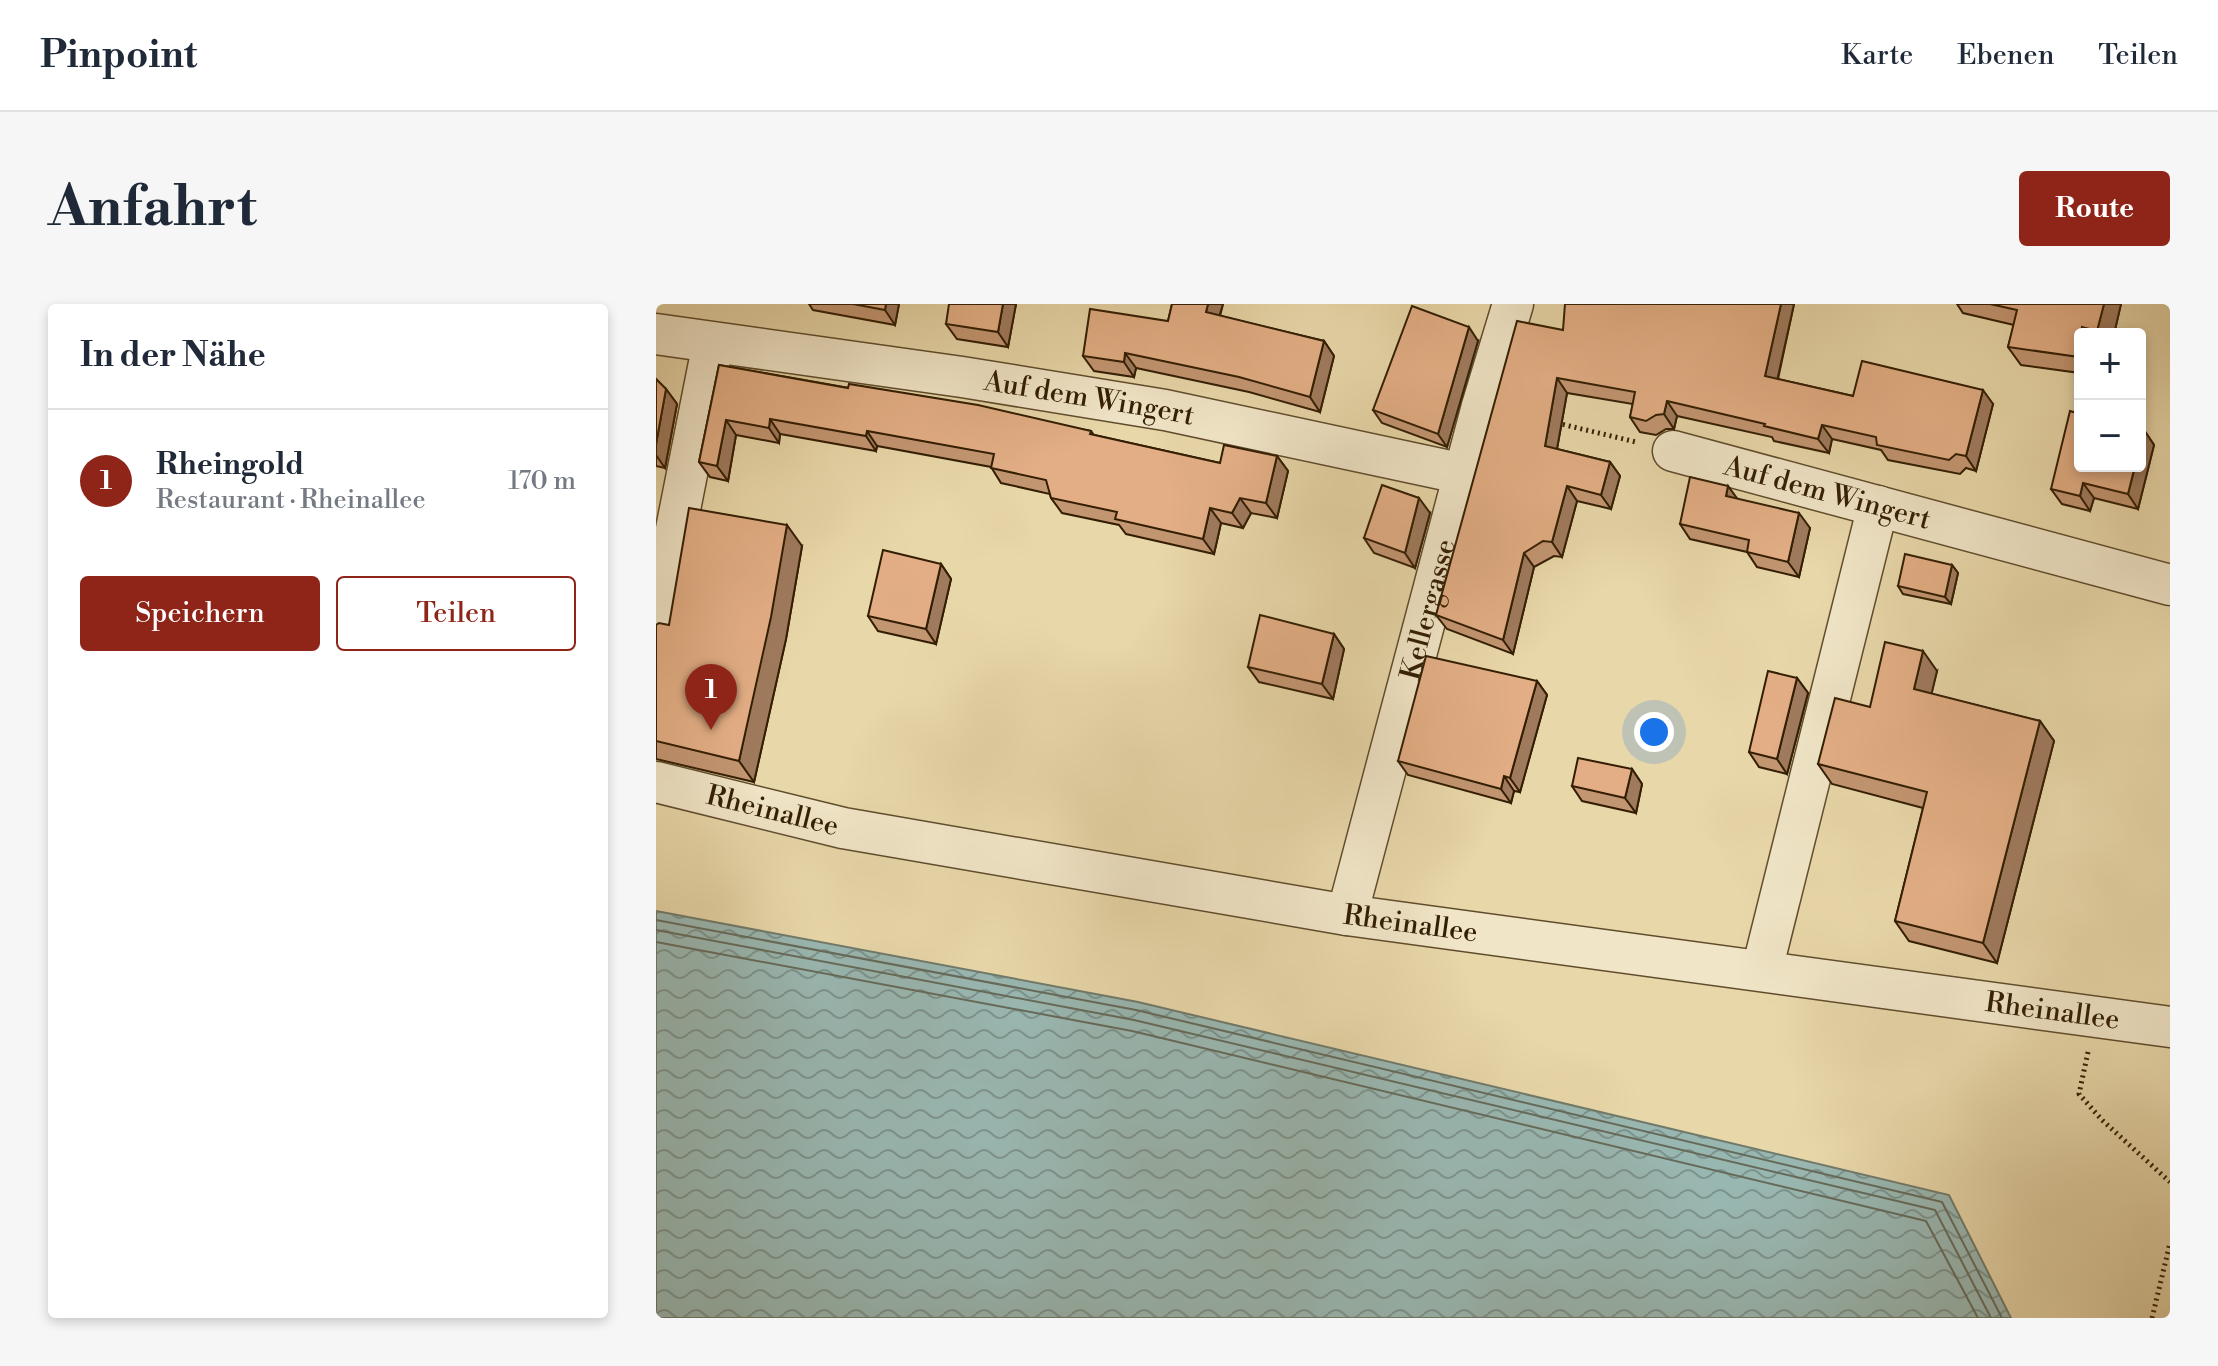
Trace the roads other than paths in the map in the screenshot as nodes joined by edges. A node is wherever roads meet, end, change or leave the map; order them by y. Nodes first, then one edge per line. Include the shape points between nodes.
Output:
1 (1513, 304) edge
2 (656, 334) edge
3 (713, 343) junction
4 (1673, 451) road end
5 (1464, 474) junction
6 (1878, 506) junction
7 (2170, 585) edge
8 (656, 630) edge
9 (656, 782) edge
10 (1347, 915) junction
11 (1762, 970) junction
12 (2170, 1027) edge

1 - 5 street, Kellergasse
2 - 3 street, Auf dem Wingert
3 - 5 street, Auf dem Wingert via 1165,410
3 - 8 street
4 - 6 street, Auf dem Wingert
5 - 10 street, Kellergasse
6 - 7 street, Auf dem Wingert
6 - 11 street
9 - 10 street, Rheinallee via 843,828
10 - 11 street, Rheinallee
11 - 12 street, Rheinallee

